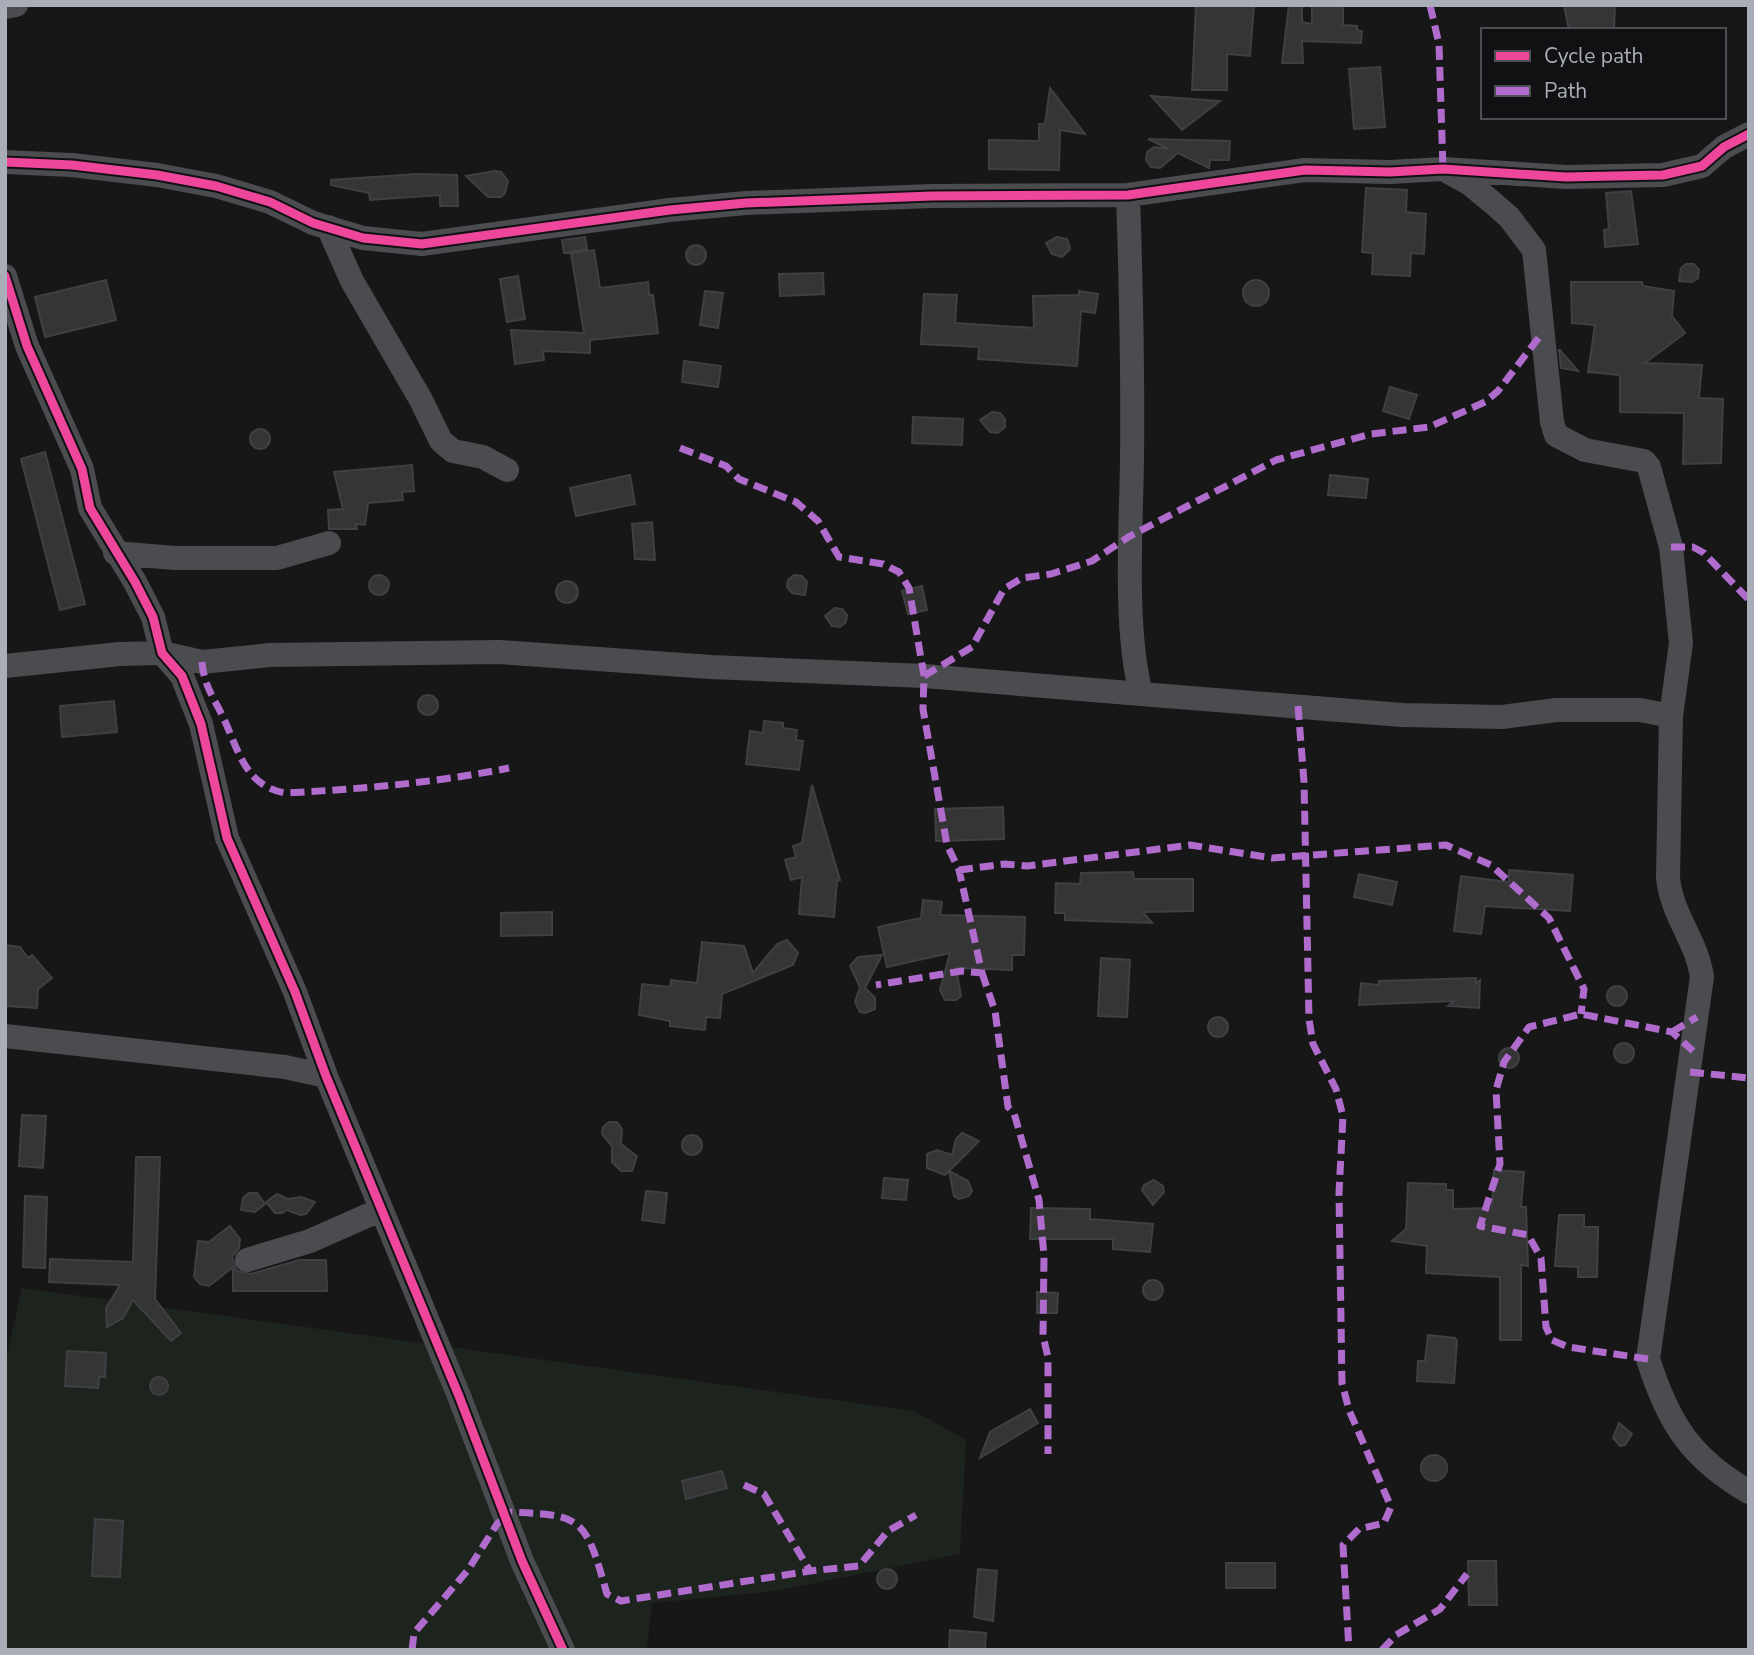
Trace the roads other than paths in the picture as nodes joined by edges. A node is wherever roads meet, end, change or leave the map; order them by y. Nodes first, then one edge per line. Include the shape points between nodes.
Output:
1 (16, 5) edge
2 (5, 6) edge
3 (1749, 134) edge
4 (5, 162) edge
5 (1443, 169) junction
6 (1128, 195) junction
7 (328, 228) junction
8 (5, 276) edge
9 (507, 470) dead end
10 (329, 542) dead end
11 (115, 553) junction
12 (162, 653) junction
13 (5, 666) edge
14 (1141, 694) junction
15 (1671, 716) junction
16 (5, 1036) edge
17 (326, 1076) junction
18 (380, 1210) junction
19 (247, 1260) dead end
20 (1749, 1492) edge
21 (563, 1650) edge

1 - 2 street
3 - 5 street via 1702,166 1663,175 1566,177
4 - 7 street via 157,174 216,186 270,202
5 - 6 street via 1305,170
5 - 15 street via 1493,202 1534,250 1556,435 1585,450 1635,458 1649,467 1669,540 1678,597 1681,643
6 - 7 street via 814,198 670,210 422,244 363,238
6 - 14 street via 1130,536 1135,671
7 - 9 street via 352,281 441,441 453,451 483,457
8 - 11 street via 27,346 82,469 90,508
10 - 11 street via 277,558
11 - 12 street via 153,617
12 - 13 street
12 - 14 street via 202,662 270,655 499,652 925,676
12 - 17 street via 182,677 201,724 227,838 295,992
14 - 15 street via 1402,715 1502,717 1556,710 1640,710
15 - 20 street via 1671,901 1699,959 1702,977 1648,1359 1667,1411 1688,1446
16 - 17 street via 285,1067
17 - 18 street
18 - 19 street via 310,1241
18 - 21 street via 522,1561

